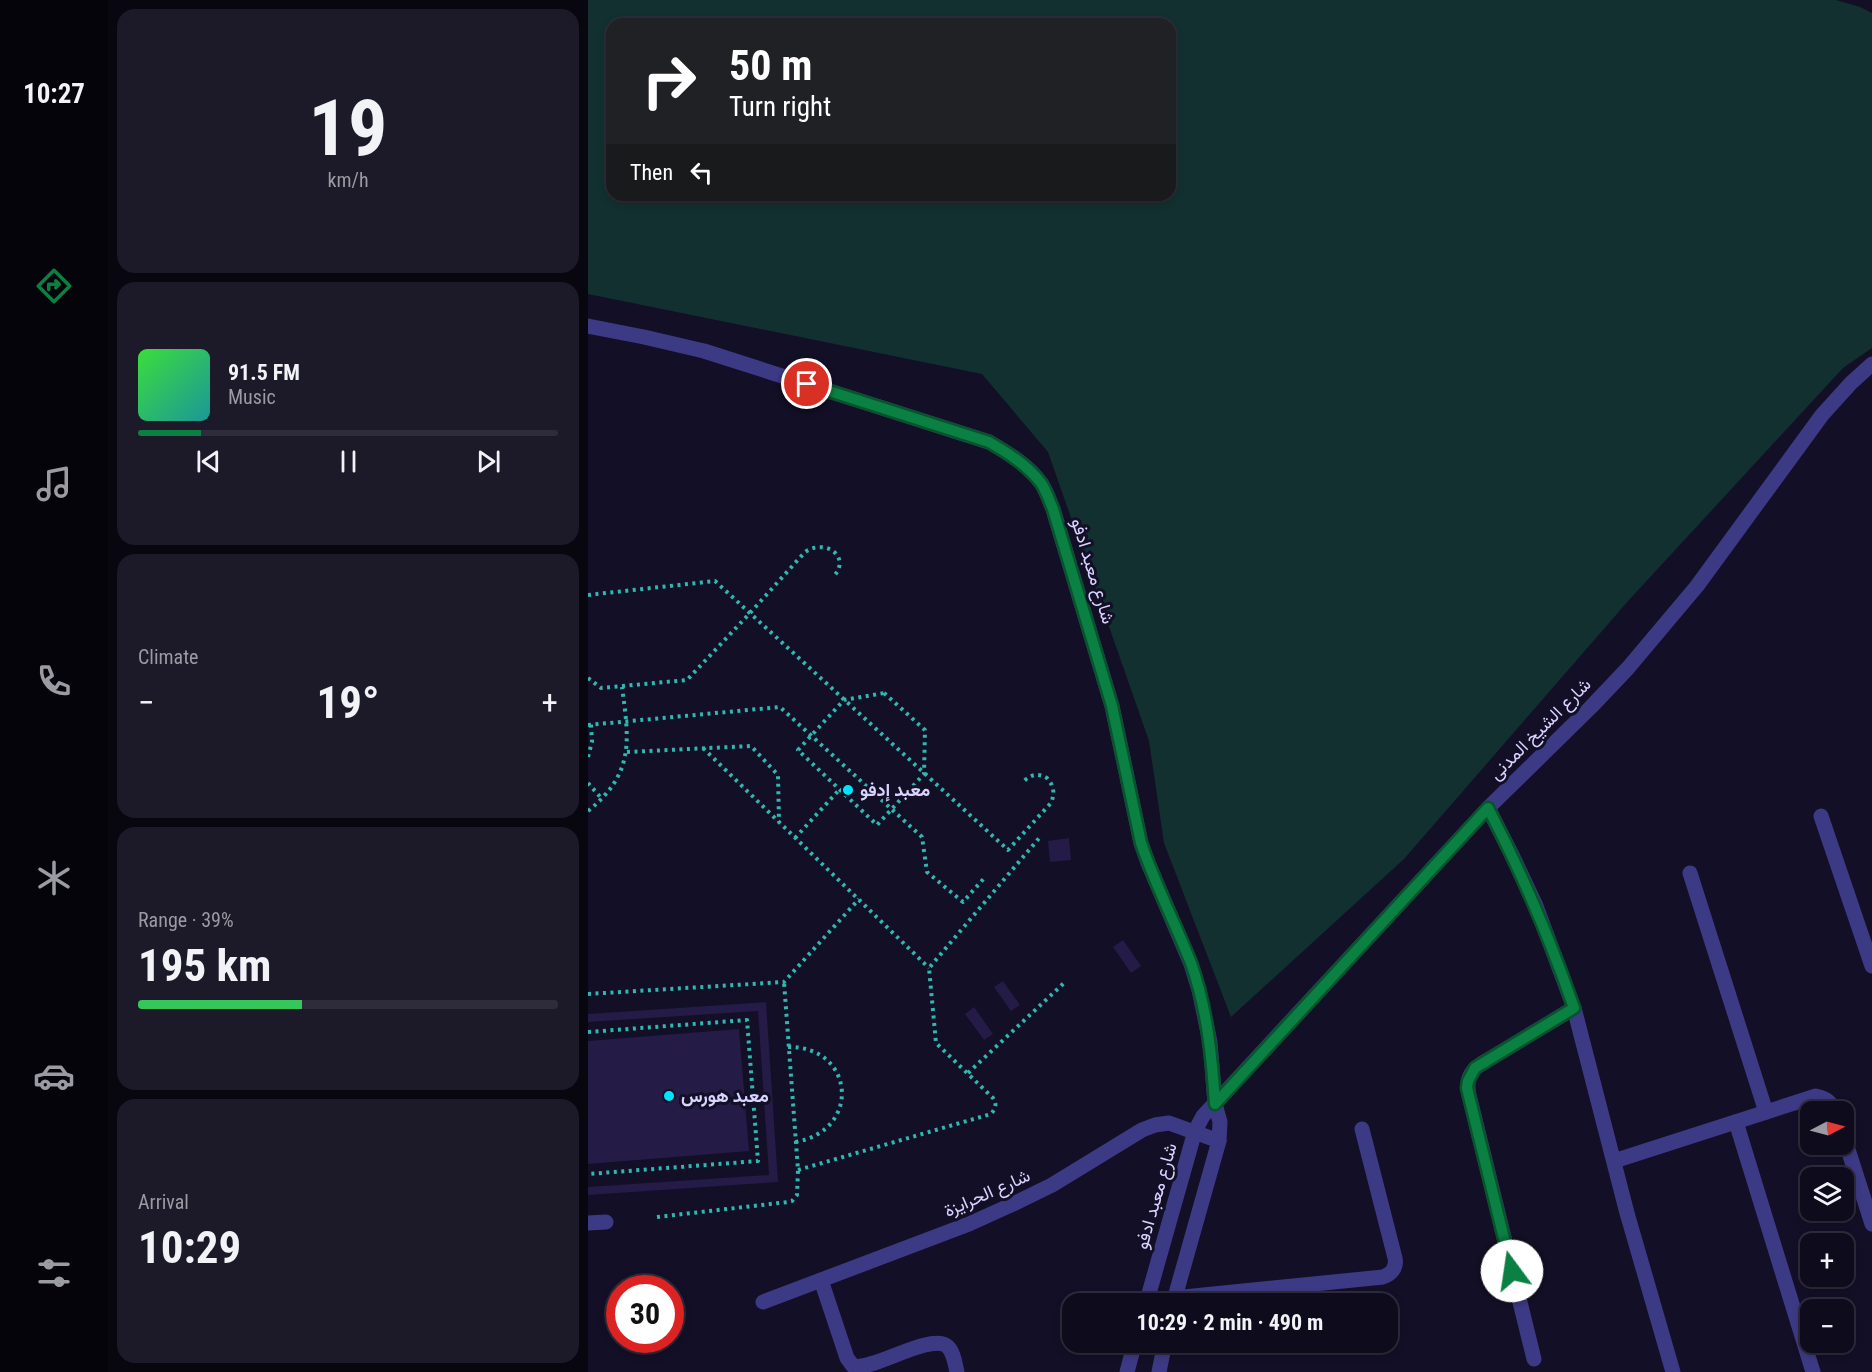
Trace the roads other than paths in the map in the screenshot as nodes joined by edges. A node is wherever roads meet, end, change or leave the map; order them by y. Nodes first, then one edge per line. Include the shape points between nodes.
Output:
1 (588, 326) edge
2 (1872, 364) edge
3 (1488, 808) junction
4 (1821, 816) dead end
5 (1690, 873) dead end
6 (1872, 966) edge
7 (1574, 1008) junction
8 (1800, 1101) edge
9 (1800, 1101) edge
10 (1829, 1101) edge
11 (1215, 1104) junction
12 (1766, 1112) junction
13 (1736, 1122) junction
14 (1362, 1129) dead end
15 (1195, 1131) junction
16 (1219, 1141) junction
17 (1850, 1155) edge
18 (1614, 1161) junction
19 (606, 1222) dead end
20 (588, 1223) edge
21 (1872, 1224) edge
22 (821, 1280) junction
23 (1149, 1293) edge
24 (1176, 1293) edge
25 (1244, 1293) edge
26 (763, 1302) dead end
27 (1132, 1353) edge
28 (1163, 1353) edge
29 (1534, 1359) dead end
30 (957, 1372) edge
31 (1127, 1372) edge
32 (1159, 1372) edge
33 (1673, 1372) edge
34 (1813, 1372) edge

1 - 11 street, شارع معبد ادفو via 704,351 989,442 1011,455 1042,484 1110,697 1141,843 1199,990 1210,1042
2 - 3 street, شارع الشيخ المدنى via 1822,415 1656,636 1592,707
3 - 7 street via 1536,906
3 - 11 street, شارع الشيخ المدنى
4 - 6 street
5 - 12 street
7 - 18 street
7 - 29 street via 1475,1068 1467,1088
8 - 12 street
9 - 10 street via 1816,1096
11 - 15 street, شارع معبد ادفو
11 - 16 street, شارع معبد ادفو via 1220,1122
12 - 13 street
13 - 18 street
13 - 34 street
14 - 25 street via 1395,1258 1392,1272 1383,1277
15 - 16 street, شارع الحرايزة
15 - 22 street, شارع الحرايزة via 1169,1123 1142,1130 1011,1205
15 - 23 street, شارع معبد ادفو
16 - 24 street, شارع معبد ادفو
17 - 21 street
18 - 33 street
19 - 20 street
22 - 26 street, شارع الحرايزة
22 - 30 street via 853,1366 942,1344 952,1352
27 - 31 street
28 - 32 street

